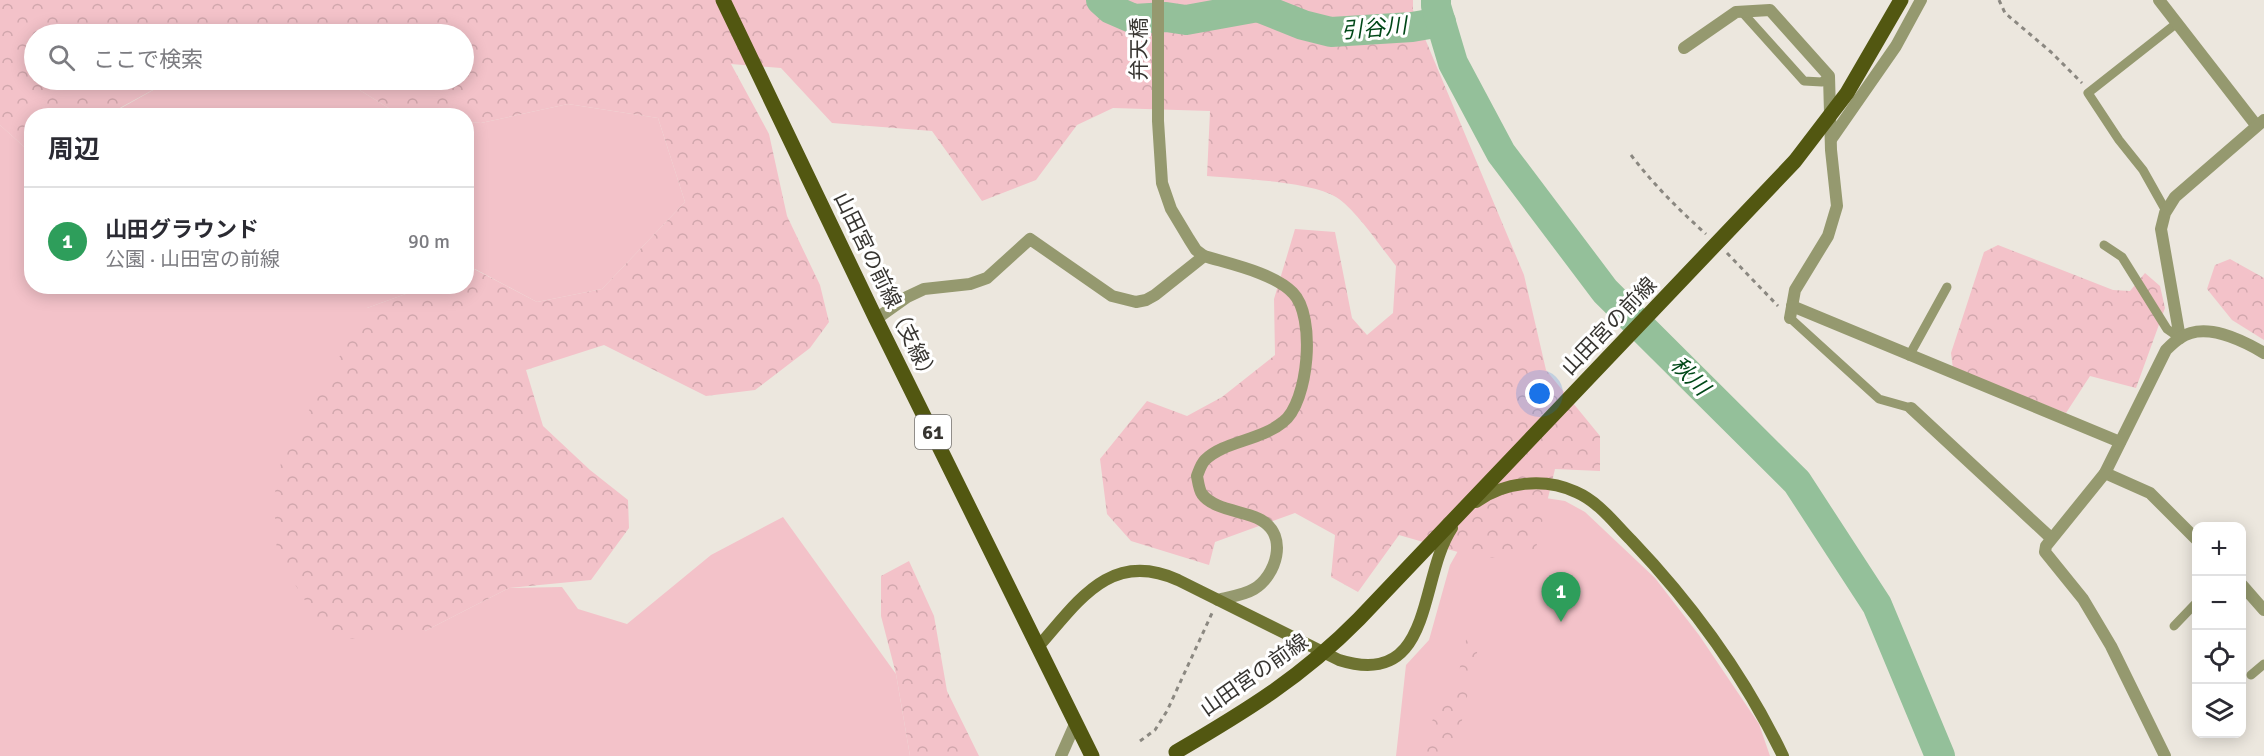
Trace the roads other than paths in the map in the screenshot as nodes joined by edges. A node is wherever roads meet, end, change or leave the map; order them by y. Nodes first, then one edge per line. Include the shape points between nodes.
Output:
1 (723, 0) edge
2 (1158, 0) edge
3 (1901, 0) edge
4 (1922, 0) edge
5 (2159, 0) edge
6 (1742, 12) junction
7 (2177, 23) junction
8 (1684, 48) dead end
9 (1829, 76) junction
10 (2260, 123) edge
11 (1832, 138) junction
12 (2166, 211) junction
13 (2104, 245) dead end
14 (1204, 255) junction
15 (1947, 287) dead end
16 (1791, 312) junction
17 (876, 319) junction
18 (2180, 338) junction
19 (2264, 353) edge
20 (1909, 356) junction
21 (1911, 408) joint
22 (2120, 442) junction
23 (2106, 473) junction
24 (2192, 536) edge
25 (2051, 538) junction
26 (2246, 590) edge
27 (1218, 600) junction
28 (2192, 607) edge
29 (2264, 610) edge
30 (2174, 626) dead end
31 (1038, 647) junction
32 (2264, 664) edge
33 (2251, 675) dead end
34 (1076, 722) junction
35 (1172, 754) edge
36 (1060, 756) edge
37 (1092, 756) edge
38 (1783, 756) edge
39 (2165, 756) edge

1 - 17 main road, 山田宮の前線（支線） / 61
2 - 14 street, 弁天橋 via 1162,183 1189,240
3 - 35 main road, 山田宮の前線, bridge via 1847,93 1796,161 1359,619 1276,691
4 - 11 street via 1896,46
5 - 7 street
6 - 8 street via 1736,12
6 - 9 street via 1770,10
6 - 9 lane via 1804,81 1822,81
7 - 10 street
7 - 12 lane via 2088,93 2143,170
9 - 11 street
10 - 12 street via 2175,197
11 - 16 street via 1837,206 1828,236 1795,290
12 - 18 street via 2161,229
13 - 18 lane via 2122,257 2167,329
14 - 17 street via 1155,295 1136,302 1112,296 1030,239 987,278 924,290
14 - 27 street via 1269,278 1295,295 1301,307 1306,351 1303,387 1286,420 1261,436 1223,448 1204,461 1197,476 1202,494 1217,504 1262,520 1272,530 1278,547 1270,574 1253,589
15 - 20 lane
16 - 20 street
16 - 21 lane via 1879,399
17 - 31 main road, 山田宮の前線（支線） / 61
18 - 19 street via 2190,333 2216,333 2232,336
18 - 22 street via 2166,350
20 - 22 street
21 - 25 street
22 - 23 street
23 - 24 street via 2150,493
23 - 25 street
25 - 39 street via 2045,552 2083,599 2111,646
26 - 29 street
27 - 31 street via 1160,573 1120,573 1090,590
27 - 38 street via 1339,660 1359,665 1383,662 1406,648 1417,632 1437,559 1446,538 1469,507 1488,493 1522,484 1569,489 1605,513 1686,601 1759,709
28 - 30 lane
31 - 34 main road, 山田宮の前線（支線） / 61
32 - 33 lane
34 - 36 street
34 - 37 main road, 山田宮の前線（支線） / 61

